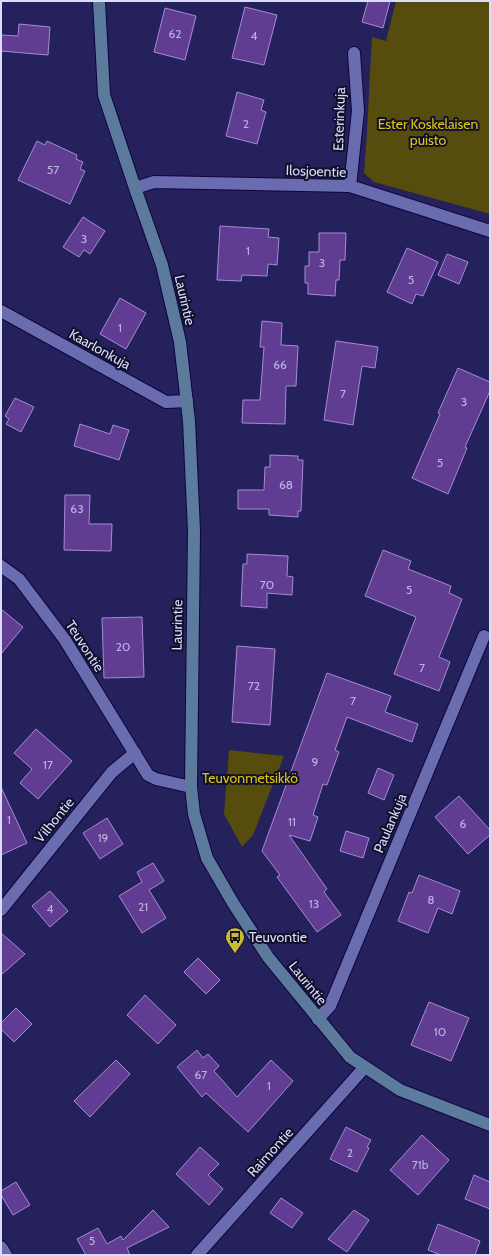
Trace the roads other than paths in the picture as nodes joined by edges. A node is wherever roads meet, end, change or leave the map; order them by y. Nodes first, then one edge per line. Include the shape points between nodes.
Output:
1 (99, 1) edge
2 (354, 52) dead end
3 (350, 186) junction
4 (134, 188) junction
5 (490, 231) edge
6 (1, 311) edge
7 (186, 401) junction
8 (1, 566) edge
9 (484, 636) dead end
10 (135, 753) junction
11 (191, 787) junction
12 (1, 910) edge
13 (318, 1019) junction
14 (364, 1068) junction
15 (490, 1125) edge
16 (1, 1247) edge
17 (6, 1255) edge
18 (197, 1255) edge

1 - 4 street, Laurintie via 104,95
2 - 3 street, Esterinkuja via 358,111
3 - 4 street, Ilosjoentie via 154,182
3 - 5 street, Ilosjoentie
4 - 7 street, Laurintie via 162,265 180,342
6 - 7 street, Kaarlonkuja via 166,402
7 - 11 street, Laurintie via 194,531
8 - 10 street, Teuvontie via 19,579 65,640
9 - 13 street, Paulankuja via 330,1006
10 - 11 street, Teuvontie via 148,775
10 - 12 street, Vilhontie via 112,772
11 - 13 street, Laurintie via 194,814 207,858 268,957
13 - 14 street, Laurintie via 350,1057
14 - 15 street, Laurintie via 400,1090
14 - 18 street, Raimontie
16 - 17 street

